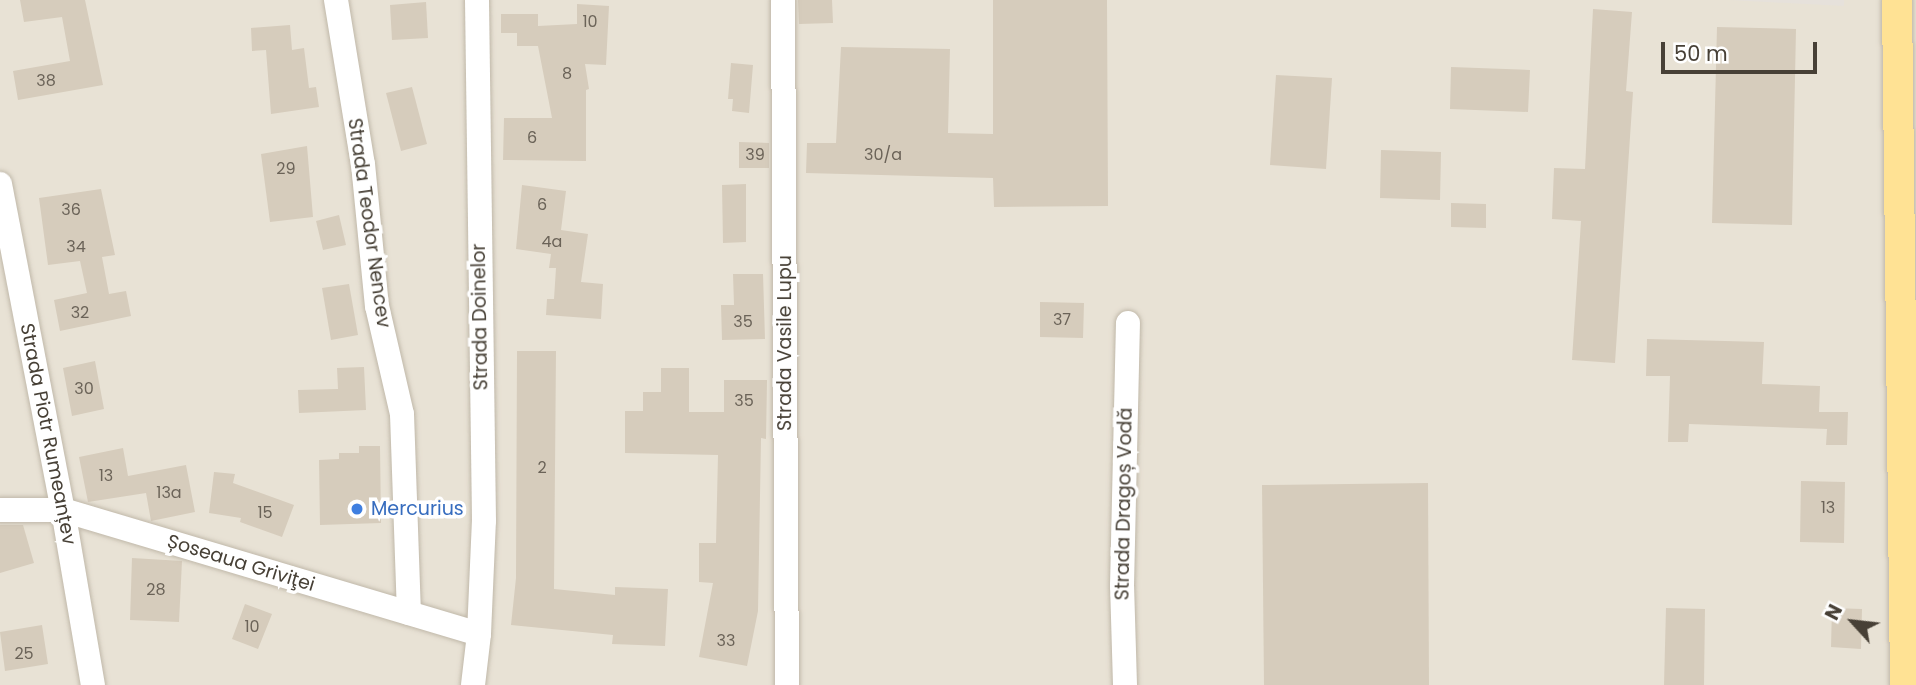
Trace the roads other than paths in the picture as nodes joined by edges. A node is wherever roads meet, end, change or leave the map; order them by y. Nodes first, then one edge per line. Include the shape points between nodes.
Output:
1 (336, 0) edge
2 (477, 0) edge
3 (783, 0) edge
4 (1897, 0) edge
5 (0, 184) edge
6 (1128, 323) dead end
7 (0, 510) edge
8 (64, 510) junction
9 (409, 613) junction
10 (480, 634) junction
11 (476, 683) edge
12 (93, 685) edge
13 (787, 685) edge
14 (1125, 685) edge
15 (1905, 685) edge

1 - 9 street, Strada Teodor Nencev via 363,164 377,306 402,414
2 - 10 street, Strada Doinelor via 484,521
3 - 13 street, Strada Vasile Lupu
4 - 15 main road
5 - 8 street, Strada Piotr Rumeanțev
6 - 14 street, Strada Dragoș Vodă via 1122,586
7 - 8 street, Șoseaua Griviţei
8 - 9 street, Șoseaua Griviţei
8 - 12 street, Strada Piotr Rumeanțev
9 - 10 street, Șoseaua Griviţei
10 - 11 street

